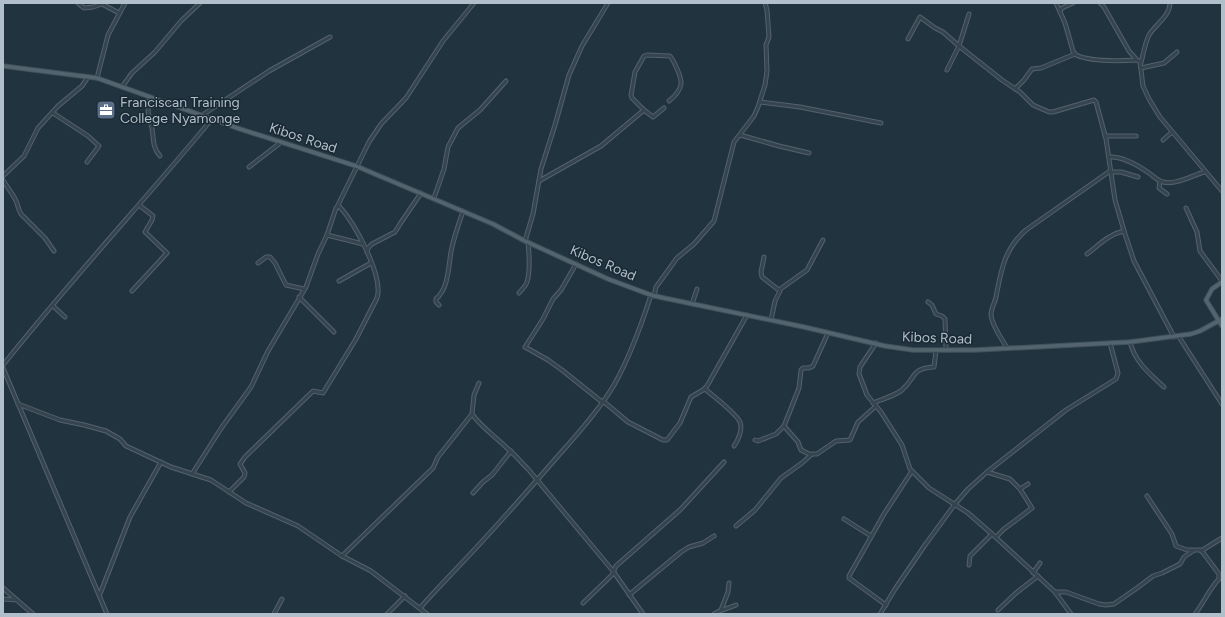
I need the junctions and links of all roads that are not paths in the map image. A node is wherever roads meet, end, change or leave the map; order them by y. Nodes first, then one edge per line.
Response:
1 (78, 3) edge
2 (125, 3) edge
3 (200, 3) edge
4 (474, 3) edge
5 (608, 3) edge
6 (765, 3) edge
7 (1056, 3) edge
8 (1073, 3) edge
9 (1100, 3) edge
10 (1170, 3) edge
11 (1060, 11) junction
12 (119, 13) junction
13 (970, 14) dead end
14 (330, 37) dead end
15 (908, 39) dead end
16 (959, 46) junction
17 (1177, 52) dead end
18 (1075, 54) junction
19 (1137, 60) junction
20 (1141, 63) junction
21 (3, 66) edge
22 (1141, 68) junction
23 (947, 70) dead end
24 (88, 77) junction
25 (97, 78) junction
26 (506, 81) dead end
27 (122, 87) junction
28 (1015, 89) junction
29 (150, 97) junction
30 (669, 101) dead end
31 (760, 102) junction
32 (664, 108) dead end
33 (644, 110) junction
34 (53, 113) junction
35 (201, 116) junction
36 (212, 120) junction
37 (881, 123) dead end
38 (1172, 132) junction
39 (740, 135) junction
40 (1105, 136) junction
41 (1136, 136) dead end
42 (1163, 140) dead end
43 (280, 143) junction
44 (809, 153) dead end
45 (160, 156) dead end
46 (1109, 157) junction
47 (88, 162) dead end
48 (356, 166) junction
49 (249, 167) dead end
50 (1110, 171) junction
51 (1205, 172) junction
52 (3, 176) edge
53 (1138, 177) dead end
54 (3, 180) edge
55 (539, 181) junction
56 (1160, 181) junction
57 (1222, 191) edge
58 (421, 193) junction
59 (1167, 194) dead end
60 (434, 198) junction
61 (139, 205) junction
62 (337, 207) junction
63 (1186, 208) dead end
64 (463, 211) junction
65 (1124, 231) junction
66 (327, 235) junction
67 (824, 240) dead end
68 (527, 242) junction
69 (363, 244) junction
70 (54, 251) dead end
71 (367, 252) junction
72 (1087, 254) dead end
73 (764, 257) dead end
74 (258, 263) dead end
75 (371, 263) junction
76 (576, 264) junction
77 (339, 281) dead end
78 (1222, 282) edge
79 (304, 289) junction
80 (697, 290) dead end
81 (779, 290) junction
82 (132, 291) dead end
83 (519, 293) dead end
84 (653, 296) junction
85 (300, 297) junction
86 (928, 302) dead end
87 (692, 304) junction
88 (439, 305) dead end
89 (53, 306) junction
90 (747, 315) junction
91 (65, 317) dead end
92 (771, 320) junction
93 (1220, 321) edge
94 (1222, 326) edge
95 (334, 332) dead end
96 (828, 333) junction
97 (1174, 337) junction
98 (1179, 337) junction
99 (1130, 342) junction
100 (876, 343) junction
101 (1110, 343) junction
102 (1007, 348) junction
103 (946, 350) junction
104 (936, 351) junction
105 (3, 367) edge
106 (479, 384) dead end
107 (1164, 386) dead end
108 (705, 389) junction
109 (602, 402) junction
110 (873, 403) junction
111 (18, 404) junction
112 (1222, 404) edge
113 (876, 406) junction
114 (472, 414) junction
115 (784, 426) junction
116 (755, 440) dead end
117 (734, 446) dead end
118 (510, 451) junction
119 (811, 455) junction
120 (161, 462) junction
121 (724, 462) dead end
122 (912, 471) junction
123 (987, 472) junction
124 (192, 474) junction
125 (537, 481) junction
126 (1028, 484) dead end
127 (1020, 489) junction
128 (229, 492) junction
129 (473, 493) dead end
130 (1147, 496) dead end
131 (955, 504) junction
132 (844, 519) dead end
133 (736, 526) dead end
134 (992, 534) junction
135 (714, 536) dead end
136 (871, 536) junction
137 (996, 537) junction
138 (1222, 538) edge
139 (1194, 550) junction
140 (1201, 551) junction
141 (342, 556) junction
142 (1040, 563) dead end
143 (969, 565) dead end
144 (613, 571) junction
145 (1033, 572) junction
146 (1038, 576) junction
147 (729, 583) dead end
148 (3, 588) edge
149 (1055, 592) junction
150 (629, 595) junction
151 (100, 596) junction
152 (405, 596) junction
153 (3, 599) edge
154 (282, 599) dead end
155 (17, 600) junction
156 (583, 603) dead end
157 (736, 605) dead end
158 (886, 605) junction
159 (420, 608) junction
160 (721, 610) junction
161 (998, 610) dead end
162 (641, 613) edge
163 (33, 614) edge
164 (107, 614) edge
165 (274, 614) edge
166 (387, 614) edge
167 (427, 614) edge
168 (714, 614) edge
169 (880, 614) edge
170 (1071, 614) edge
171 (1195, 614) edge

1 - 12 street
2 - 12 street
3 - 27 street
4 - 48 street
5 - 55 street
6 - 31 street
7 - 11 street
8 - 11 street
9 - 19 street
10 - 20 street
11 - 18 street
12 - 25 street
13 - 16 street
14 - 35 street
15 - 16 street
16 - 23 street
16 - 28 street
17 - 22 street
18 - 19 street
18 - 28 street
19 - 20 street
20 - 22 street
21 - 24 main road, Kibos Road
22 - 38 street
24 - 25 main road, Kibos Road
24 - 34 street
25 - 27 main road, Kibos Road
26 - 60 street
27 - 29 main road, Kibos Road
28 - 40 street
29 - 35 main road, Kibos Road
29 - 45 street
30 - 33 street
31 - 37 street
31 - 39 street
32 - 33 street
33 - 55 street
34 - 47 street
34 - 52 street
35 - 36 main road, Kibos Road
36 - 43 main road, Kibos Road
36 - 61 street
38 - 42 street
38 - 51 street
39 - 44 street
39 - 84 street
40 - 41 street
40 - 46 street
43 - 48 main road, Kibos Road
43 - 49 street
46 - 50 street
46 - 56 street
48 - 58 main road, Kibos Road
48 - 62 street
50 - 53 street
50 - 65 street
50 - 102 street
51 - 56 street
51 - 57 street
54 - 70 street
55 - 68 street
56 - 59 street
58 - 60 main road, Kibos Road
58 - 71 street
60 - 64 main road, Kibos Road
61 - 82 street
61 - 89 street
62 - 66 street
62 - 69 street
63 - 78 street
64 - 68 main road, Kibos Road
64 - 88 street
65 - 72 street
65 - 97 street
66 - 69 street
66 - 79 street
67 - 81 street
68 - 76 main road, Kibos Road
68 - 83 street
69 - 71 street
71 - 75 street
73 - 81 street
74 - 79 street
75 - 77 street
75 - 128 street
76 - 84 main road, Kibos Road
76 - 109 street
78 - 93 main road
79 - 85 street
80 - 87 street
81 - 92 street
84 - 87 main road, Kibos Road
84 - 109 street
85 - 95 street
85 - 124 street
86 - 103 street
87 - 90 main road, Kibos Road
89 - 91 street
89 - 105 street
90 - 92 main road, Kibos Road
90 - 108 street
92 - 96 main road, Kibos Road
93 - 94 main road
93 - 98 main road, Kibos Road
96 - 100 main road, Kibos Road
96 - 115 street
97 - 98 main road, Kibos Road
97 - 99 main road, Kibos Road
98 - 112 street
99 - 101 main road, Kibos Road
99 - 107 street
100 - 104 main road, Kibos Road
100 - 110 street
101 - 102 main road, Kibos Road
101 - 123 street
102 - 103 main road, Kibos Road
103 - 104 main road, Kibos Road
104 - 110 street
105 - 111 street
106 - 114 street
108 - 109 street
108 - 117 street
109 - 125 street
110 - 113 street
111 - 120 street
111 - 151 street
113 - 119 street
113 - 122 street
114 - 118 street
114 - 141 street
115 - 116 street
115 - 119 street
118 - 125 street
118 - 129 street
119 - 133 street
120 - 124 street
120 - 151 street
121 - 144 street
122 - 131 street
122 - 136 street
123 - 127 street
123 - 131 street
124 - 128 street
125 - 144 street
125 - 159 street
126 - 127 street
127 - 137 street
128 - 141 street
130 - 139 street
131 - 134 street
131 - 158 street
132 - 136 street
134 - 137 street
134 - 143 street
135 - 150 street
136 - 158 street
137 - 145 street
138 - 140 street
139 - 140 street
139 - 149 street
140 - 171 street
141 - 152 street
142 - 145 street
144 - 150 street
144 - 156 street
145 - 146 street
146 - 149 street
146 - 161 street
147 - 160 street
148 - 155 street
149 - 170 street
150 - 162 street
151 - 164 street
152 - 159 street
152 - 166 street
153 - 155 street
154 - 165 street
155 - 163 street
157 - 160 street
158 - 169 street
159 - 167 street
160 - 168 street

